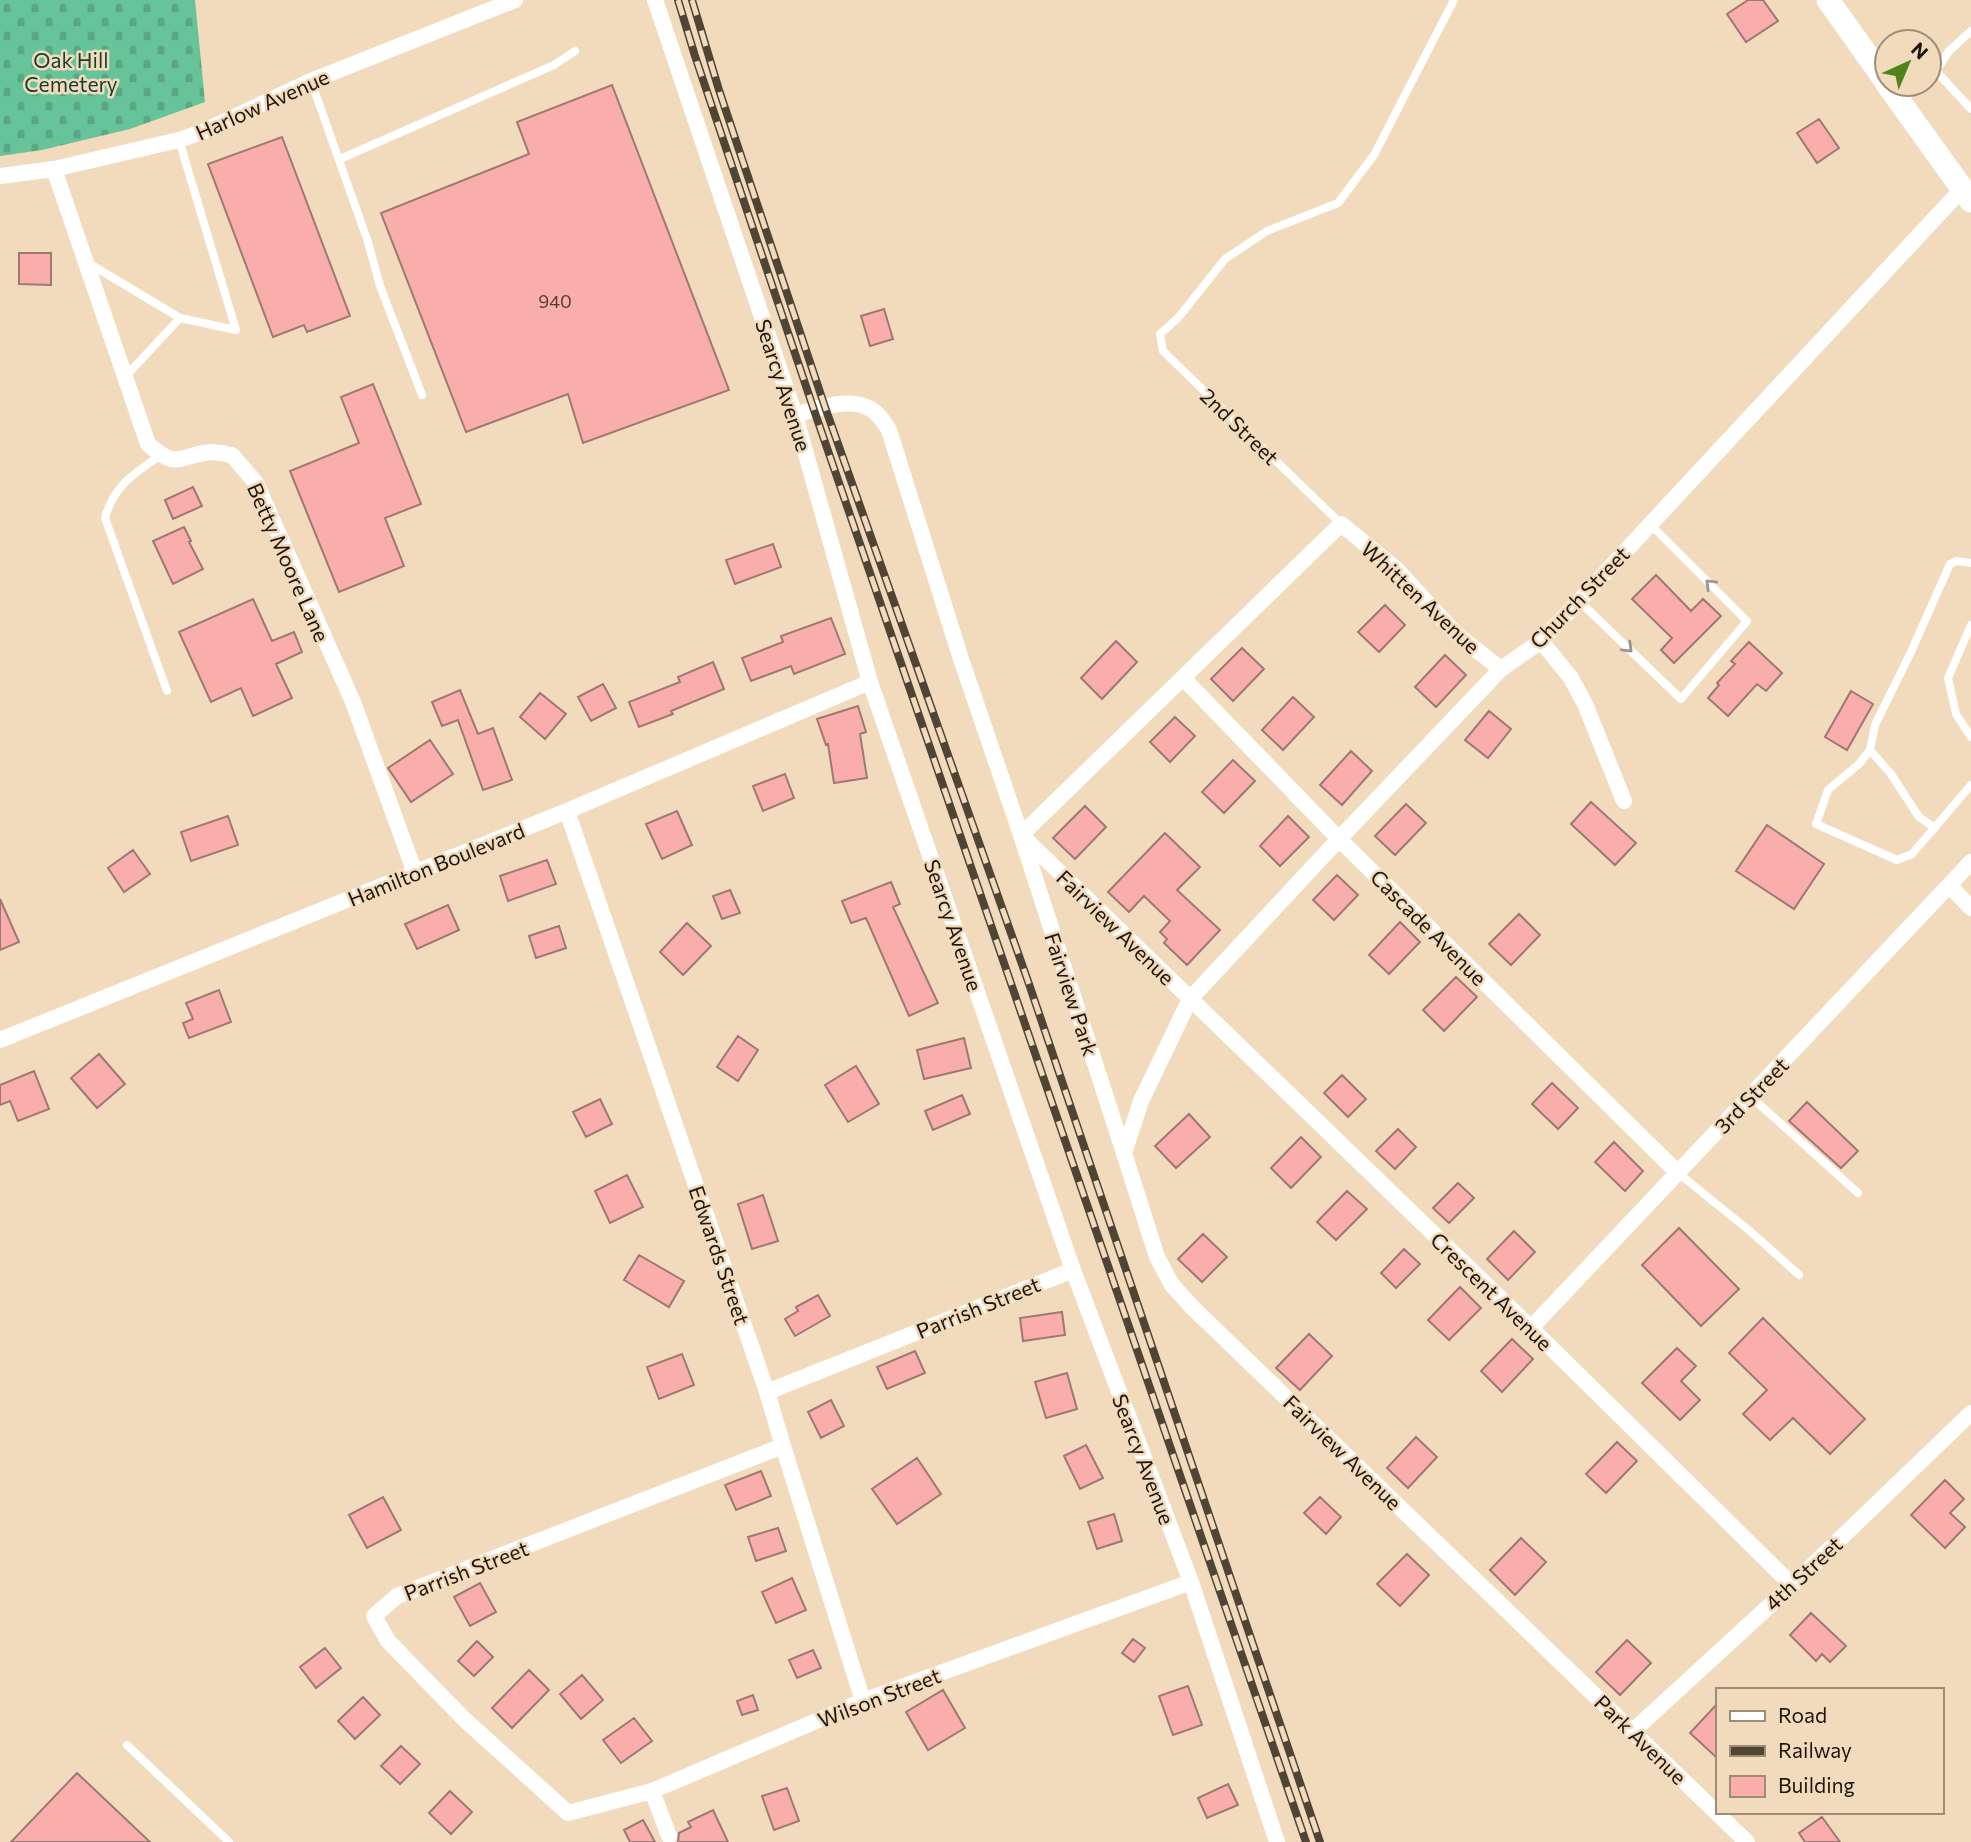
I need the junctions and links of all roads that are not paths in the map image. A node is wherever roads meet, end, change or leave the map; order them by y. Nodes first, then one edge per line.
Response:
1 (515, 0) edge
2 (656, 0) edge
3 (1454, 0) edge
4 (1828, 0) edge
5 (1971, 31) edge
6 (575, 51) dead end
7 (1943, 58) edge
8 (1873, 62) edge
9 (1943, 80) edge
10 (311, 81) junction
11 (1899, 98) edge
12 (1971, 109) edge
13 (179, 140) junction
14 (340, 159) junction
15 (54, 169) junction
16 (0, 176) edge
17 (1968, 190) edge
18 (85, 261) junction
19 (180, 318) junction
20 (125, 377) junction
21 (422, 395) dead end
22 (795, 415) junction
23 (161, 455) junction
24 (1341, 524) junction
25 (1650, 524) junction
26 (1971, 563) edge
27 (1579, 601) junction
28 (1971, 625) edge
29 (1541, 640) junction
30 (1502, 669) junction
31 (1184, 678) junction
32 (870, 682) junction
33 (167, 691) dead end
34 (1971, 737) edge
35 (1870, 750) junction
36 (1971, 785) edge
37 (1624, 801) dead end
38 (567, 811) junction
39 (1934, 828) junction
40 (1021, 835) junction
41 (1339, 839) junction
42 (1971, 862) edge
43 (415, 873) junction
44 (1950, 886) junction
45 (1971, 908) edge
46 (1190, 999) junction
47 (0, 1040) edge
48 (1750, 1096) junction
49 (1124, 1153) junction
50 (1677, 1172) junction
51 (1858, 1193) dead end
52 (1073, 1270) junction
53 (1799, 1275) dead end
54 (1531, 1328) junction
55 (767, 1392) junction
56 (1971, 1413) edge
57 (783, 1446) junction
58 (1191, 1582) junction
59 (1791, 1585) junction
60 (1535, 1636) joint
61 (863, 1702) junction
62 (1633, 1731) junction
63 (127, 1745) dead end
64 (652, 1791) junction
65 (1716, 1812) edge
66 (568, 1813) joint
67 (1718, 1814) edge
68 (669, 1836) dead end
69 (229, 1842) edge
70 (1277, 1842) edge
71 (1747, 1842) edge

1 - 10 street, Harlow Avenue
2 - 22 street, Searcy Avenue
3 - 24 lane, 2nd Street
4 - 8 street
5 - 7 lane
6 - 14 lane
9 - 12 lane
10 - 13 street, Harlow Avenue
10 - 14 lane
11 - 17 street
13 - 15 street, Harlow Avenue
13 - 19 lane
14 - 21 lane
15 - 16 street, Harlow Avenue
15 - 18 street
17 - 25 street, Church Street
18 - 19 lane
18 - 20 street
19 - 20 lane
20 - 23 street
22 - 32 street, Searcy Avenue
22 - 40 street, Fairview Avenue
23 - 33 lane
23 - 43 street, Betty Moore Lane
24 - 30 street, Whitten Avenue
24 - 31 street
25 - 27 street, Church Street
27 -> 25 lane
26 - 35 lane
27 - 29 street, Church Street
28 - 34 lane
29 - 30 street, Church Street
29 - 37 street
30 - 41 street, Church Street
31 - 40 street
31 - 41 street, Cascade Avenue
32 - 38 street, Hamilton Boulevard
32 - 52 street, Searcy Avenue
35 - 39 lane
35 - 39 lane
36 - 39 lane
38 - 43 street, Hamilton Boulevard
38 - 55 street, Edwards Street
40 - 46 street, Fairview Avenue
40 - 49 street, Fairview Park
41 - 46 street, Church Street
41 - 50 street, Cascade Avenue
42 - 44 street, 3rd Street
43 - 47 street, Hamilton Boulevard
44 - 45 street
44 - 48 street, 3rd Street
46 - 49 street, Fairview Avenue
46 - 54 street, Crescent Avenue
48 - 50 street, 3rd Street
48 - 51 lane
49 - 60 street, Fairview Avenue
50 - 53 lane
50 - 54 street, 3rd Street
52 - 55 street, Parrish Street
52 - 58 street, Searcy Avenue
54 - 59 street, Crescent Avenue
55 - 57 street, Edwards Street
56 - 59 street, 4th Street
57 - 61 street, Edwards Street
57 - 66 street, Parrish Street
58 - 61 street, Wilson Street
58 - 70 street, Searcy Avenue
59 - 62 street, 4th Street
60 - 62 street, Park Avenue
61 - 64 street, Wilson Street
62 - 65 street, Park Avenue
63 - 69 lane
64 - 66 street, Wilson Street
64 - 68 street
67 - 71 street, Park Avenue

